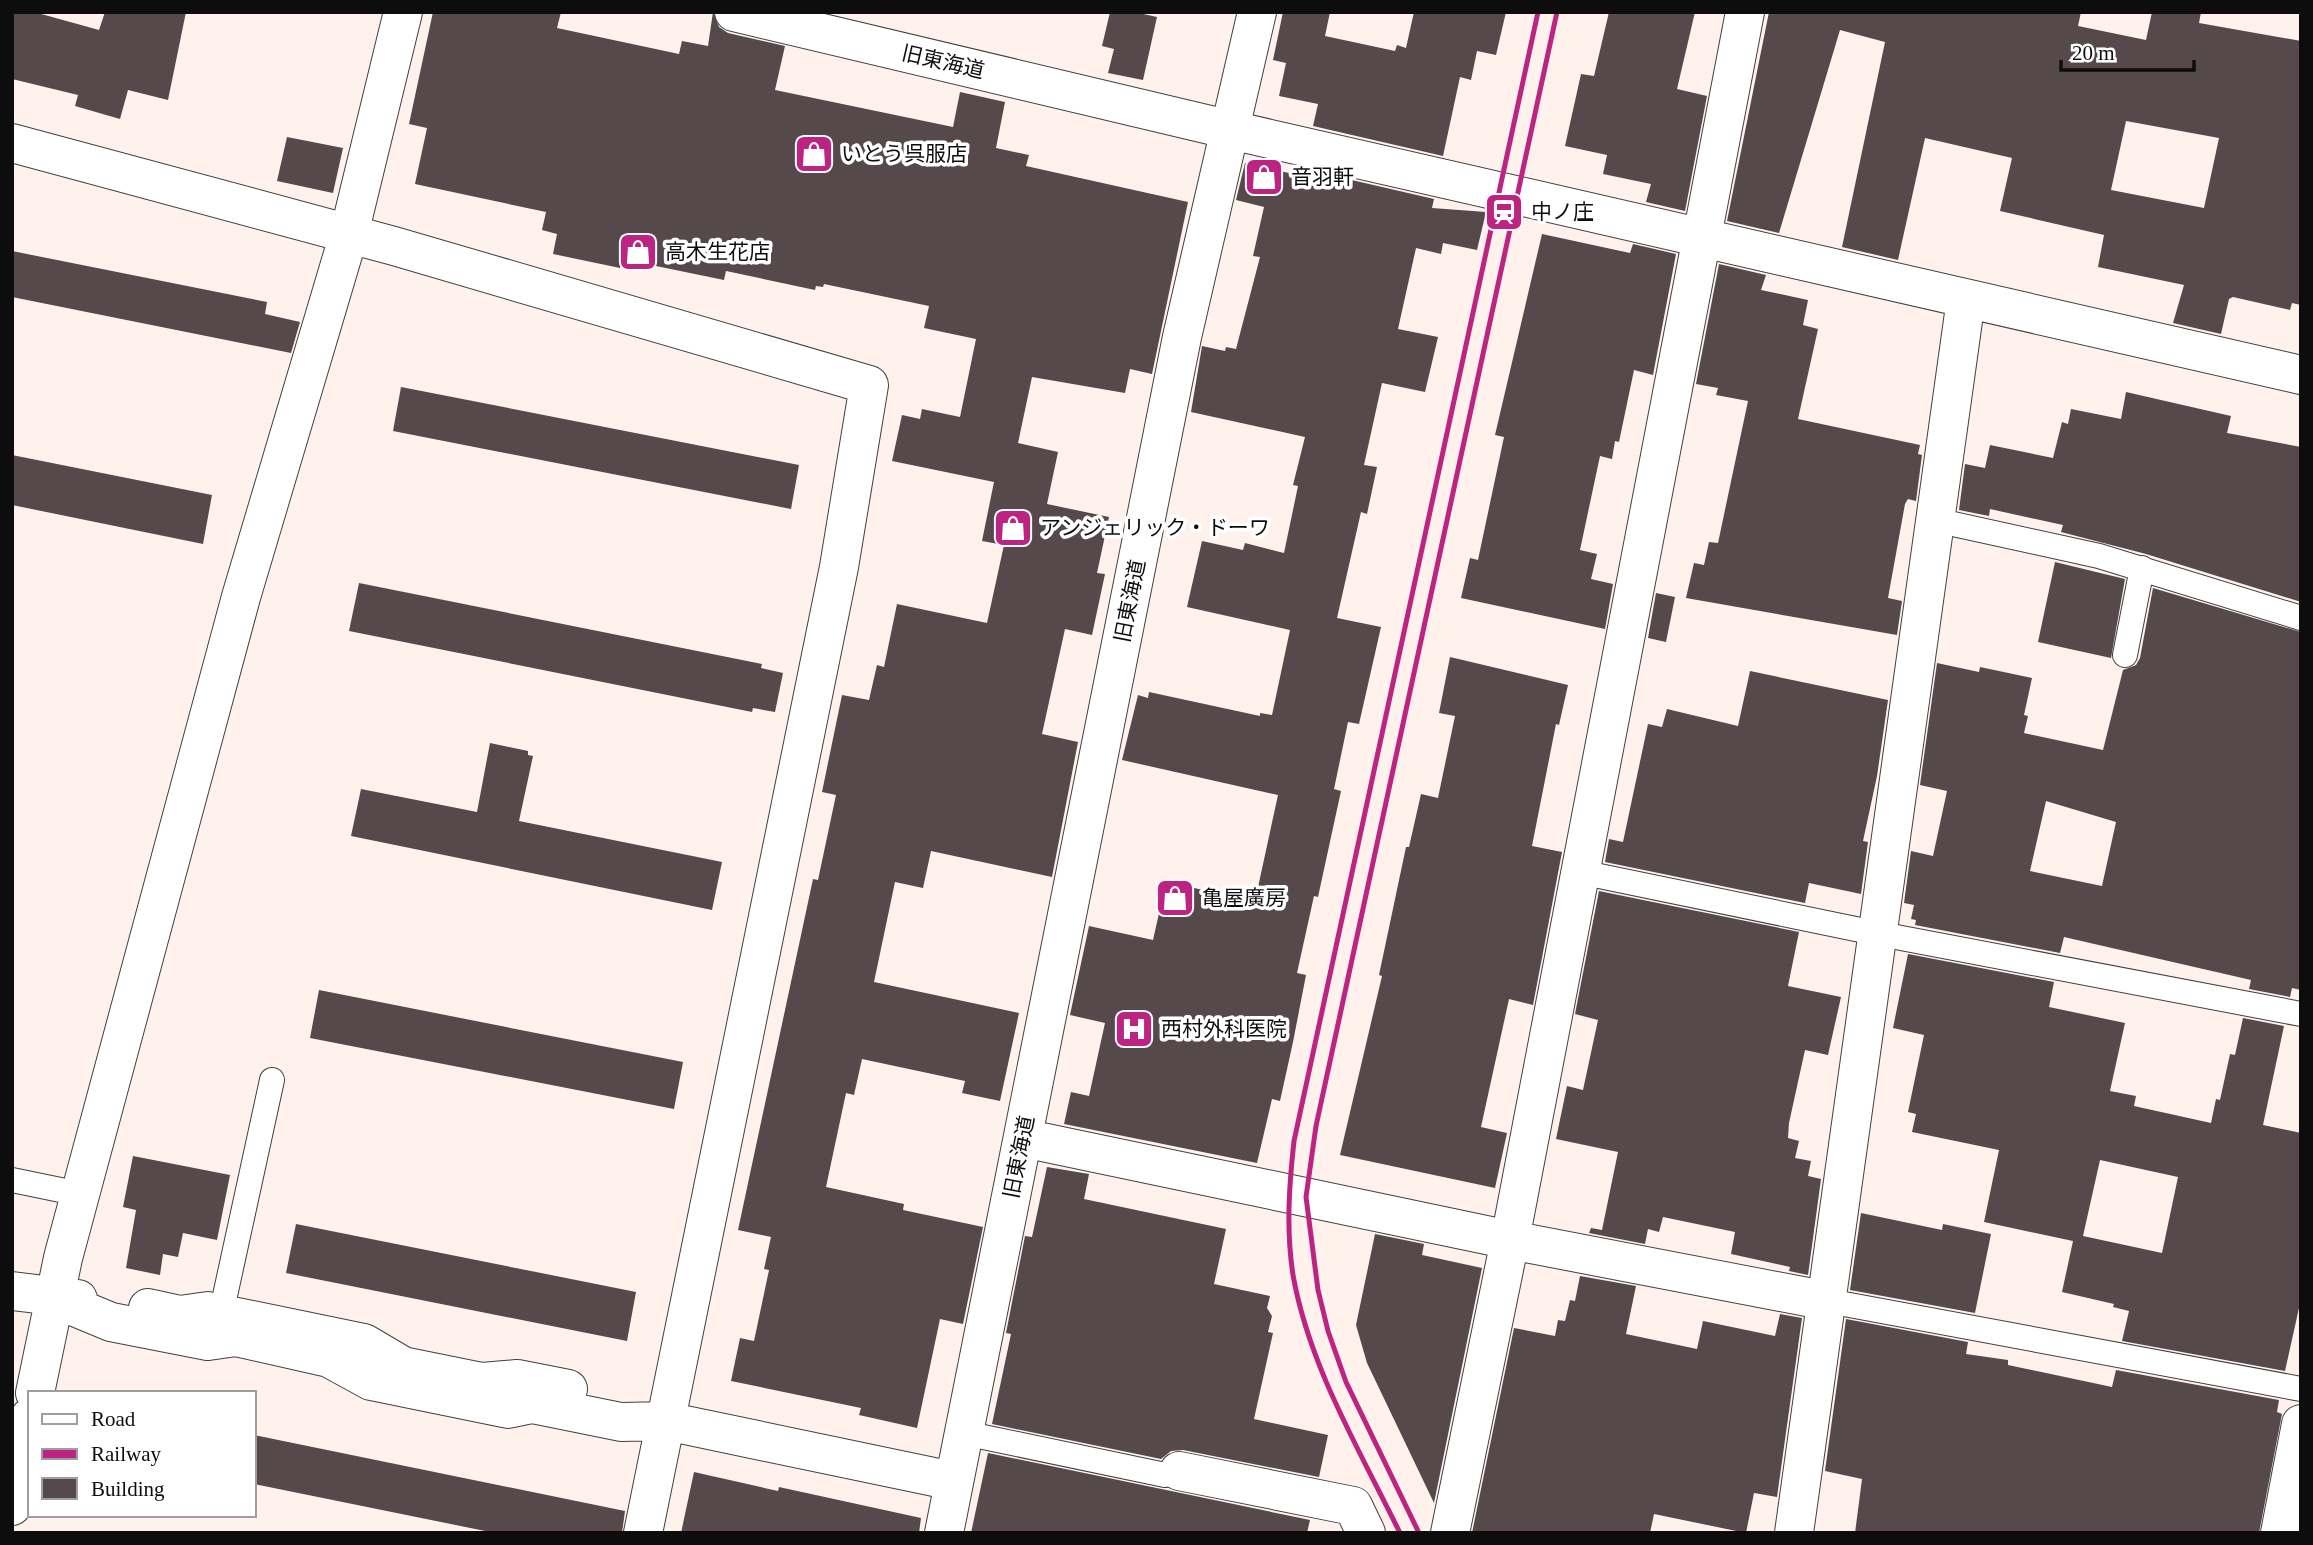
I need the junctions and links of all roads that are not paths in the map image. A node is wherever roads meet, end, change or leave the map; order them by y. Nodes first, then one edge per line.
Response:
1 (403, 12) edge
2 (734, 12) edge
3 (1257, 12) edge
4 (1745, 12) edge
5 (808, 21) edge
6 (1231, 130) junction
7 (12, 144) edge
8 (349, 234) junction
9 (1704, 239) junction
10 (1966, 299) junction
11 (2301, 375) edge
12 (1935, 520) junction
13 (2142, 568) junction
14 (2301, 618) edge
15 (2125, 655) dead end
16 (1580, 872) junction
17 (1875, 933) junction
18 (2301, 1014) edge
19 (272, 1080) dead end
20 (1023, 1138) junction
21 (12, 1180) edge
22 (80, 1194) junction
23 (1510, 1240) junction
24 (12, 1291) edge
25 (54, 1298) junction
26 (1828, 1301) junction
27 (222, 1314) junction
28 (2301, 1389) edge
29 (35, 1391) edge
30 (666, 1422) junction
31 (2301, 1424) edge
32 (28, 1427) edge
33 (964, 1433) junction
34 (1179, 1471) joint
35 (953, 1481) junction
36 (12, 1506) edge
37 (643, 1533) edge
38 (944, 1533) edge
39 (1366, 1533) edge
40 (1450, 1533) edge
41 (1794, 1533) edge
42 (2280, 1533) edge

1 - 8 street
2 - 5 street, 旧東海道
3 - 6 street
4 - 9 street
5 - 6 street, 旧東海道
6 - 9 street
6 - 20 street, 旧東海道
7 - 8 street
8 - 22 street
8 - 30 street
9 - 10 street
9 - 16 street
10 - 11 street
10 - 12 street
12 - 13 lane
12 - 17 street
13 - 14 lane
13 - 15 lane
16 - 17 lane
16 - 23 street
17 - 18 lane
17 - 26 street
19 - 27 lane
20 - 23 street
20 - 33 street, 旧東海道
21 - 22 lane
22 - 25 street
23 - 26 street
23 - 40 street
24 - 25 street
25 - 27 street
25 - 29 street
25 - 30 street
26 - 28 lane
26 - 41 street
27 - 30 street
30 - 35 street
30 - 37 street
31 - 42 street
32 - 36 street
33 - 34 lane
33 - 35 street, 旧東海道
34 - 39 street
35 - 38 street, 旧東海道

